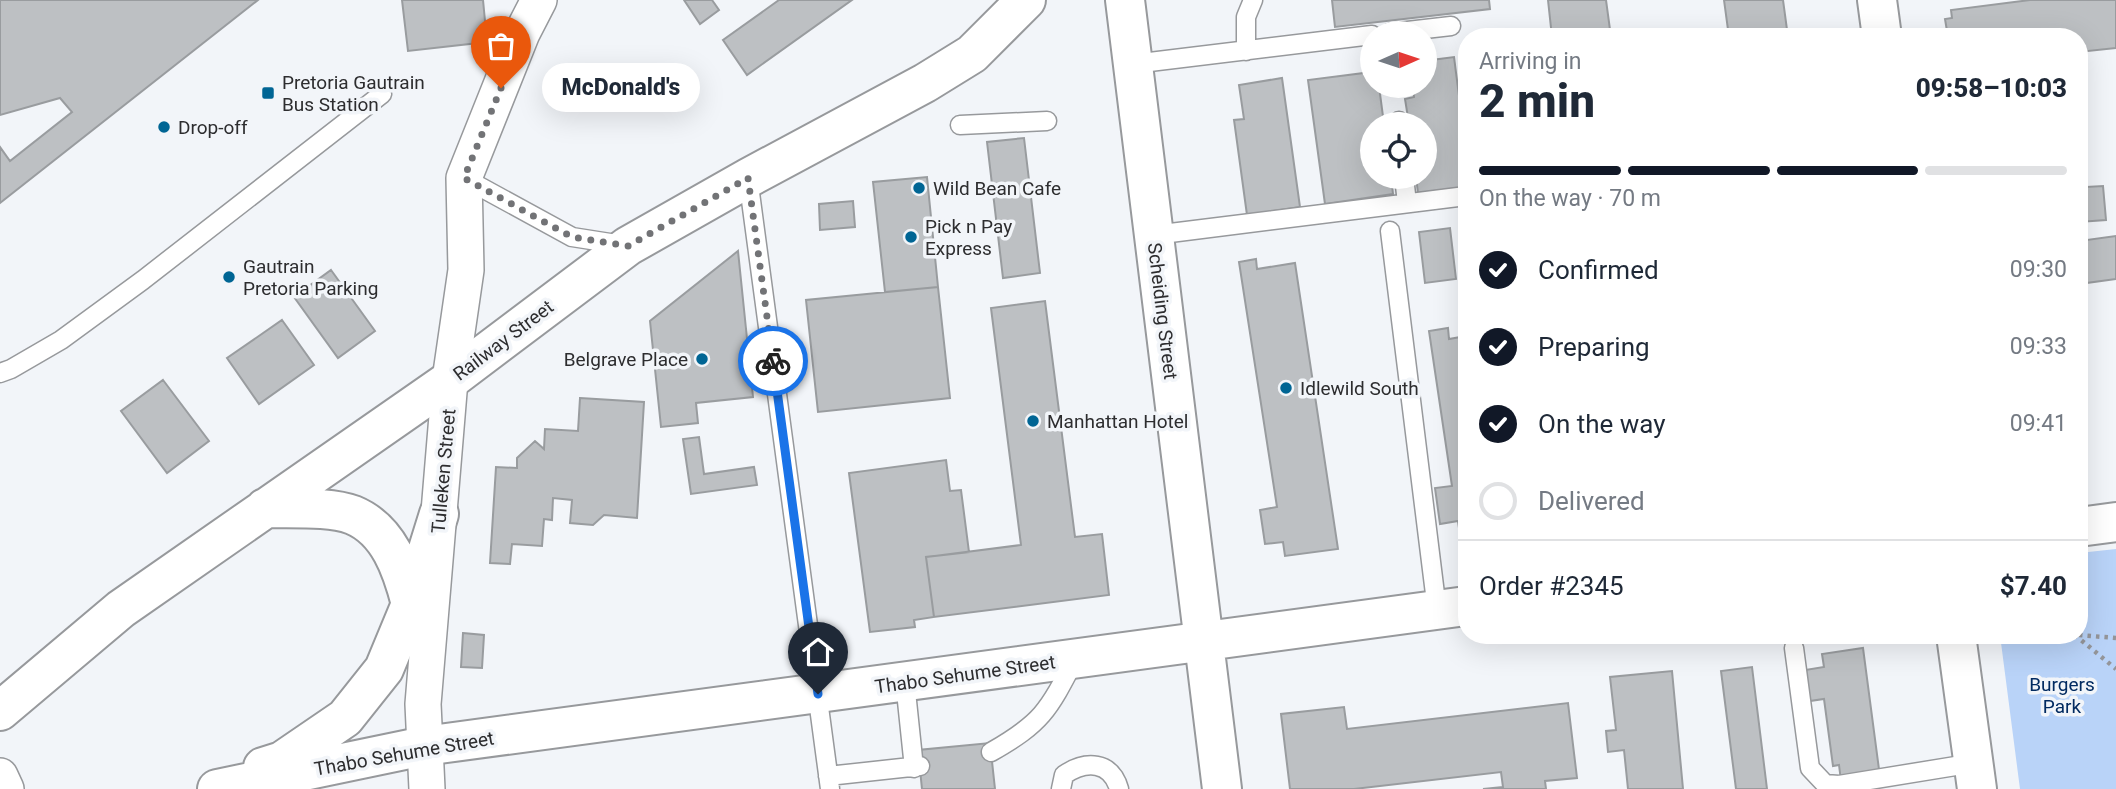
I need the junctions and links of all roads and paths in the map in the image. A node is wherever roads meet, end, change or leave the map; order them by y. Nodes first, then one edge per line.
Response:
1 (539, 0) edge
2 (1026, 0) edge
3 (1125, 0) edge
4 (1253, 0) edge
5 (1877, 0) edge
6 (1451, 26) dead end
7 (1437, 28) edge
8 (1881, 28) edge
9 (1360, 37) edge
10 (1246, 51) junction
11 (1133, 64) junction
12 (382, 94) dead end
13 (1047, 121) dead end
14 (960, 125) dead end
15 (464, 178) junction
16 (748, 178) junction
17 (1405, 189) edge
18 (1458, 197) edge
19 (1407, 203) junction
20 (1390, 231) dead end
21 (1154, 235) junction
22 (628, 246) junction
23 (0, 373) edge
24 (450, 380) junction
25 (265, 509) junction
26 (439, 514) junction
27 (2116, 523) edge
28 (2088, 526) edge
29 (411, 604) junction
30 (1452, 608) edge
31 (2088, 636) edge
32 (2116, 638) edge
33 (1205, 641) junction
34 (1957, 644) edge
35 (2087, 644) edge
36 (1794, 648) dead end
37 (1074, 659) junction
38 (2116, 670) edge
39 (905, 682) junction
40 (818, 694) junction
41 (0, 711) edge
42 (424, 746) junction
43 (991, 752) dead end
44 (0, 776) edge
45 (1975, 776) edge
46 (829, 783) edge
47 (1217, 788) edge
48 (6, 789) edge
49 (194, 789) edge
50 (217, 789) edge
51 (427, 789) edge
52 (1061, 789) edge
53 (1119, 789) edge

1 - 15 street, Tulleken Street
2 - 16 main road, Railway Street
3 - 11 main road, Scheiding Street
4 - 10 lane
5 - 8 main road
6 - 7 lane
9 - 10 lane
10 - 11 lane
11 - 21 main road, Scheiding Street
12 - 23 lane
13 - 14 lane
15 - 22 lane
15 - 24 street, Tulleken Street
16 - 22 main road, Railway Street
16 - 40 lane
17 - 19 lane
18 - 19 lane
19 - 21 lane
20 - 30 lane
21 - 33 main road, Scheiding Street
22 - 24 main road, Railway Street
24 - 25 main road, Railway Street
24 - 26 street, Tulleken Street
25 - 29 main road
25 - 41 main road, Railway Street
26 - 29 main road
26 - 42 street, Tulleken Street
27 - 28 main road
29 - 49 main road
30 - 33 main road, Thabo Sehume Street
31 - 32 path
33 - 37 main road, Thabo Sehume Street
33 - 47 main road, Scheiding Street
34 - 45 main road
35 - 38 path
36 - 45 lane
37 - 39 main road, Thabo Sehume Street
37 - 43 lane
39 - 40 main road, Thabo Sehume Street
39 - 46 lane
40 - 42 main road, Thabo Sehume Street
40 - 46 lane
42 - 50 main road, Thabo Sehume Street
42 - 51 street, Tulleken Street
44 - 48 street
52 - 53 lane

